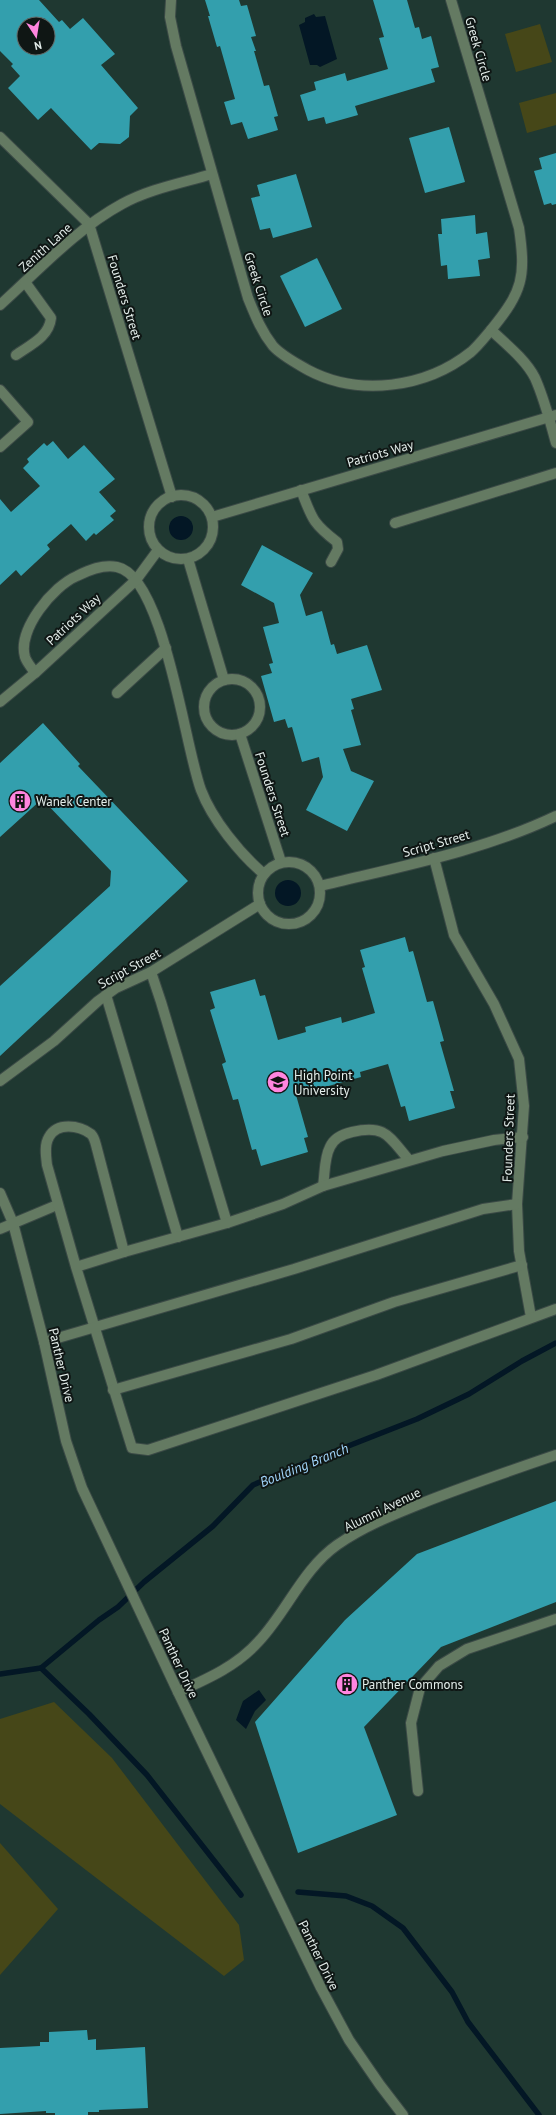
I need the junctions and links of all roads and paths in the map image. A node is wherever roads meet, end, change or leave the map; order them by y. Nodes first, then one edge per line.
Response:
1 (171, 0) edge
2 (451, 0) edge
3 (0, 137) edge
4 (212, 174) junction
5 (89, 224) junction
6 (25, 282) junction
7 (0, 305) edge
8 (491, 330) junction
9 (16, 355) dead end
10 (0, 390) edge
11 (553, 416) edge
12 (556, 443) edge
13 (0, 448) edge
14 (556, 473) edge
15 (301, 490) junction
16 (172, 497) junction
17 (212, 517) junction
18 (395, 523) dead end
19 (158, 550) junction
20 (188, 559) junction
21 (331, 562) dead end
22 (136, 580) junction
23 (166, 648) junction
24 (35, 673) junction
25 (224, 680) junction
26 (116, 693) dead end
27 (0, 702) edge
28 (240, 734) junction
29 (556, 816) edge
30 (434, 858) junction
31 (281, 862) junction
32 (264, 874) junction
33 (320, 886) junction
34 (260, 904) junction
35 (150, 972) junction
36 (106, 995) junction
37 (0, 1081) edge
38 (523, 1137) junction
39 (409, 1160) junction
40 (323, 1186) junction
41 (0, 1193) edge
42 (517, 1204) junction
43 (57, 1205) junction
44 (13, 1223) junction
45 (227, 1223) junction
46 (0, 1229) edge
47 (178, 1237) junction
48 (124, 1252) junction
49 (522, 1265) junction
50 (76, 1267) junction
51 (556, 1309) edge
52 (531, 1317) junction
53 (94, 1328) junction
54 (44, 1342) junction
55 (113, 1390) junction
56 (556, 1455) edge
57 (556, 1618) edge
58 (178, 1692) junction
59 (418, 1791) dead end
60 (404, 2115) edge

1 - 4 street, Greek Circle
2 - 8 street, Greek Circle
3 - 5 street, Founders Street
4 - 5 street
4 - 8 street, Greek Circle
5 - 6 street, Zenith Lane
5 - 16 street, Founders Street
6 - 7 street, Zenith Lane
6 - 9 street
8 - 11 street
10 - 13 street
11 - 12 street
11 - 15 street, Patriots Way
14 - 18 street
15 - 17 street, Patriots Way
15 - 21 street
16 - 17 street
16 - 19 street
17 - 20 street
19 - 20 street
19 - 22 street, Patriots Way
20 - 25 street
22 - 23 street
22 - 24 street, Patriots Way
22 - 24 street
23 - 26 street
23 - 32 street
24 - 27 street, Patriots Way
25 - 28 street
25 - 28 street
28 - 31 street, Founders Street
29 - 30 street, Script Street
30 - 33 street, Script Street
30 - 38 street, Founders Street
31 - 32 street
31 - 33 street
32 - 34 street
33 - 34 street
34 - 35 street, Script Street
35 - 36 street, Script Street
35 - 45 street
36 - 37 street, Script Street
36 - 47 street
38 - 39 street
38 - 42 street, Founders Street
39 - 40 street
39 - 40 street
40 - 45 street
41 - 44 street, Panther Drive
42 - 49 street, Founders Street
42 - 53 street
43 - 44 street
43 - 48 street
43 - 50 street
44 - 46 street
44 - 54 street, Panther Drive
45 - 47 street
47 - 48 street
48 - 50 street
49 - 52 street, Founders Street
49 - 55 street
50 - 53 street
51 - 52 street
52 - 55 street
53 - 54 street
53 - 55 street
54 - 58 street, Panther Drive
56 - 58 street, Alumni Avenue
57 - 59 street
58 - 60 street, Panther Drive

